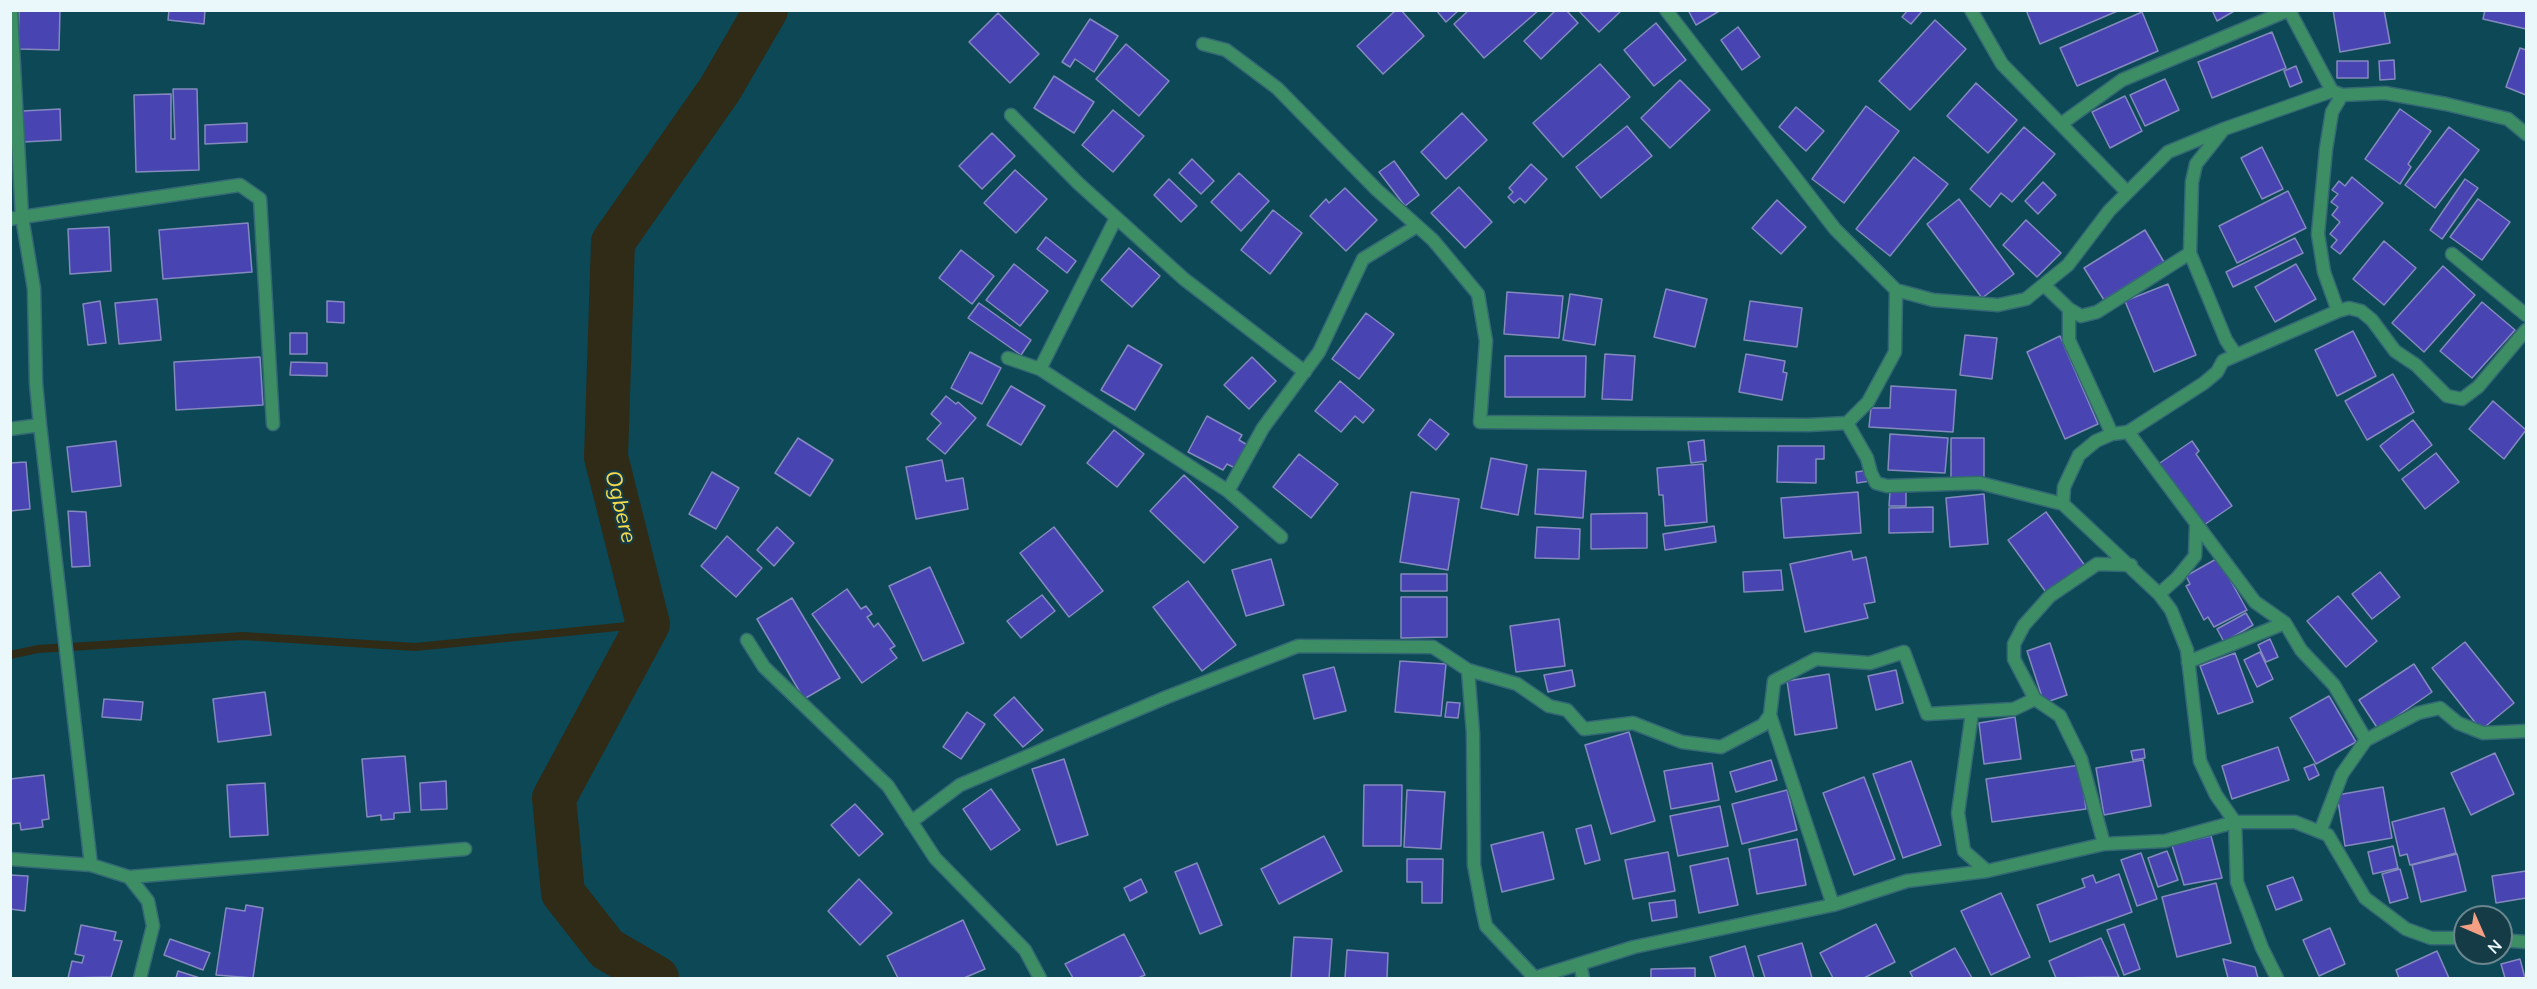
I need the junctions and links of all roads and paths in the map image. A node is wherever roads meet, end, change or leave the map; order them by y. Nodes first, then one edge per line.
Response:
1 (11, 10) edge
2 (1666, 10) edge
3 (1971, 10) edge
4 (1203, 44) dead end
5 (2337, 93) junction
6 (1011, 115) dead end
7 (2061, 124) junction
8 (2224, 129) junction
9 (2526, 135) edge
10 (2127, 192) junction
11 (16, 218) edge
12 (1116, 218) junction
13 (1417, 226) junction
14 (2190, 253) junction
15 (2452, 254) dead end
16 (2044, 285) junction
17 (1896, 290) junction
18 (2069, 309) junction
19 (2338, 311) junction
20 (2526, 315) edge
21 (2526, 330) edge
22 (2236, 355) junction
23 (1008, 358) dead end
24 (1040, 369) junction
25 (1305, 372) junction
26 (1847, 423) junction
27 (273, 424) dead end
28 (40, 425) junction
29 (10, 429) edge
30 (2128, 432) junction
31 (2112, 434) junction
32 (1228, 491) junction
33 (2063, 504) junction
34 (2196, 526) junction
35 (1281, 537) dead end
36 (2131, 565) junction
37 (2159, 594) junction
38 (2285, 623) junction
39 (747, 640) dead end
40 (2188, 662) junction
41 (1468, 670) junction
42 (2036, 699) junction
43 (1972, 713) junction
44 (1770, 715) junction
45 (2526, 731) edge
46 (2366, 740) junction
47 (911, 822) junction
48 (2235, 822) junction
49 (2320, 832) junction
50 (2104, 844) junction
51 (465, 849) dead end
52 (10, 859) edge
53 (91, 865) junction
54 (1987, 870) junction
55 (129, 877) junction
56 (1833, 905) junction
57 (2453, 939) edge
58 (1580, 964) junction
59 (140, 978) edge
60 (1040, 978) edge
61 (1534, 978) edge
62 (1583, 978) edge
63 (2277, 978) edge

1 - 11 street
2 - 17 street
3 - 7 street
4 - 13 street
5 - 7 street
5 - 8 street
5 - 9 street
5 - 19 street
6 - 12 street
7 - 10 street
8 - 10 street
8 - 14 street
10 - 16 street
11 - 27 street
11 - 28 street
12 - 24 street
12 - 25 street
13 - 25 street
13 - 26 street
14 - 18 street
14 - 22 street
15 - 20 street
16 - 17 street
16 - 18 street
17 - 26 street
18 - 31 street
19 - 21 street
19 - 22 street
22 - 30 street
23 - 24 street
24 - 32 street
25 - 32 street
26 - 33 street
28 - 29 street
28 - 53 street
30 - 31 street
30 - 34 street
31 - 33 street
32 - 35 street
33 - 36 street
34 - 37 street
34 - 38 street
36 - 37 street
36 - 42 street
37 - 40 street
38 - 40 street
38 - 46 street
39 - 47 street
40 - 48 street
41 - 44 street
41 - 47 street
41 - 61 street
42 - 43 street
42 - 50 street
43 - 44 street
43 - 54 street
44 - 56 street
45 - 46 street
46 - 49 street
47 - 60 street
48 - 49 street
48 - 50 street
48 - 63 street
49 - 57 street
50 - 54 street
51 - 55 street
52 - 53 street
53 - 55 street
54 - 56 street
55 - 59 street
56 - 58 street
58 - 61 street
58 - 62 street

